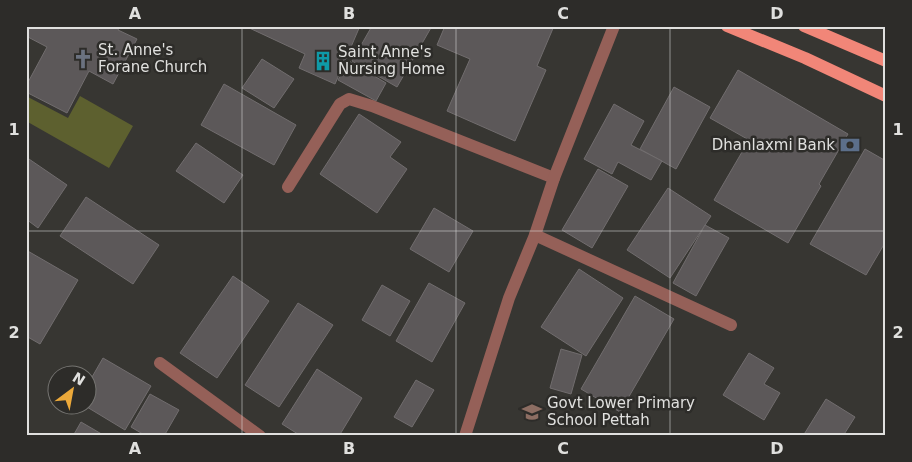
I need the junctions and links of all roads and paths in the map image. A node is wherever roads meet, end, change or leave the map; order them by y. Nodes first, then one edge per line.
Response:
1 (614, 26) edge
2 (727, 26) edge
3 (804, 26) edge
4 (886, 61) edge
5 (886, 96) edge
6 (554, 178) junction
7 (288, 188) dead end
8 (535, 235) junction
9 (731, 325) dead end
10 (160, 363) dead end
11 (260, 436) edge
12 (465, 436) edge

1 - 6 street
2 - 5 main road
3 - 4 main road
6 - 7 street
6 - 8 street
8 - 9 street
8 - 12 street
10 - 11 street

